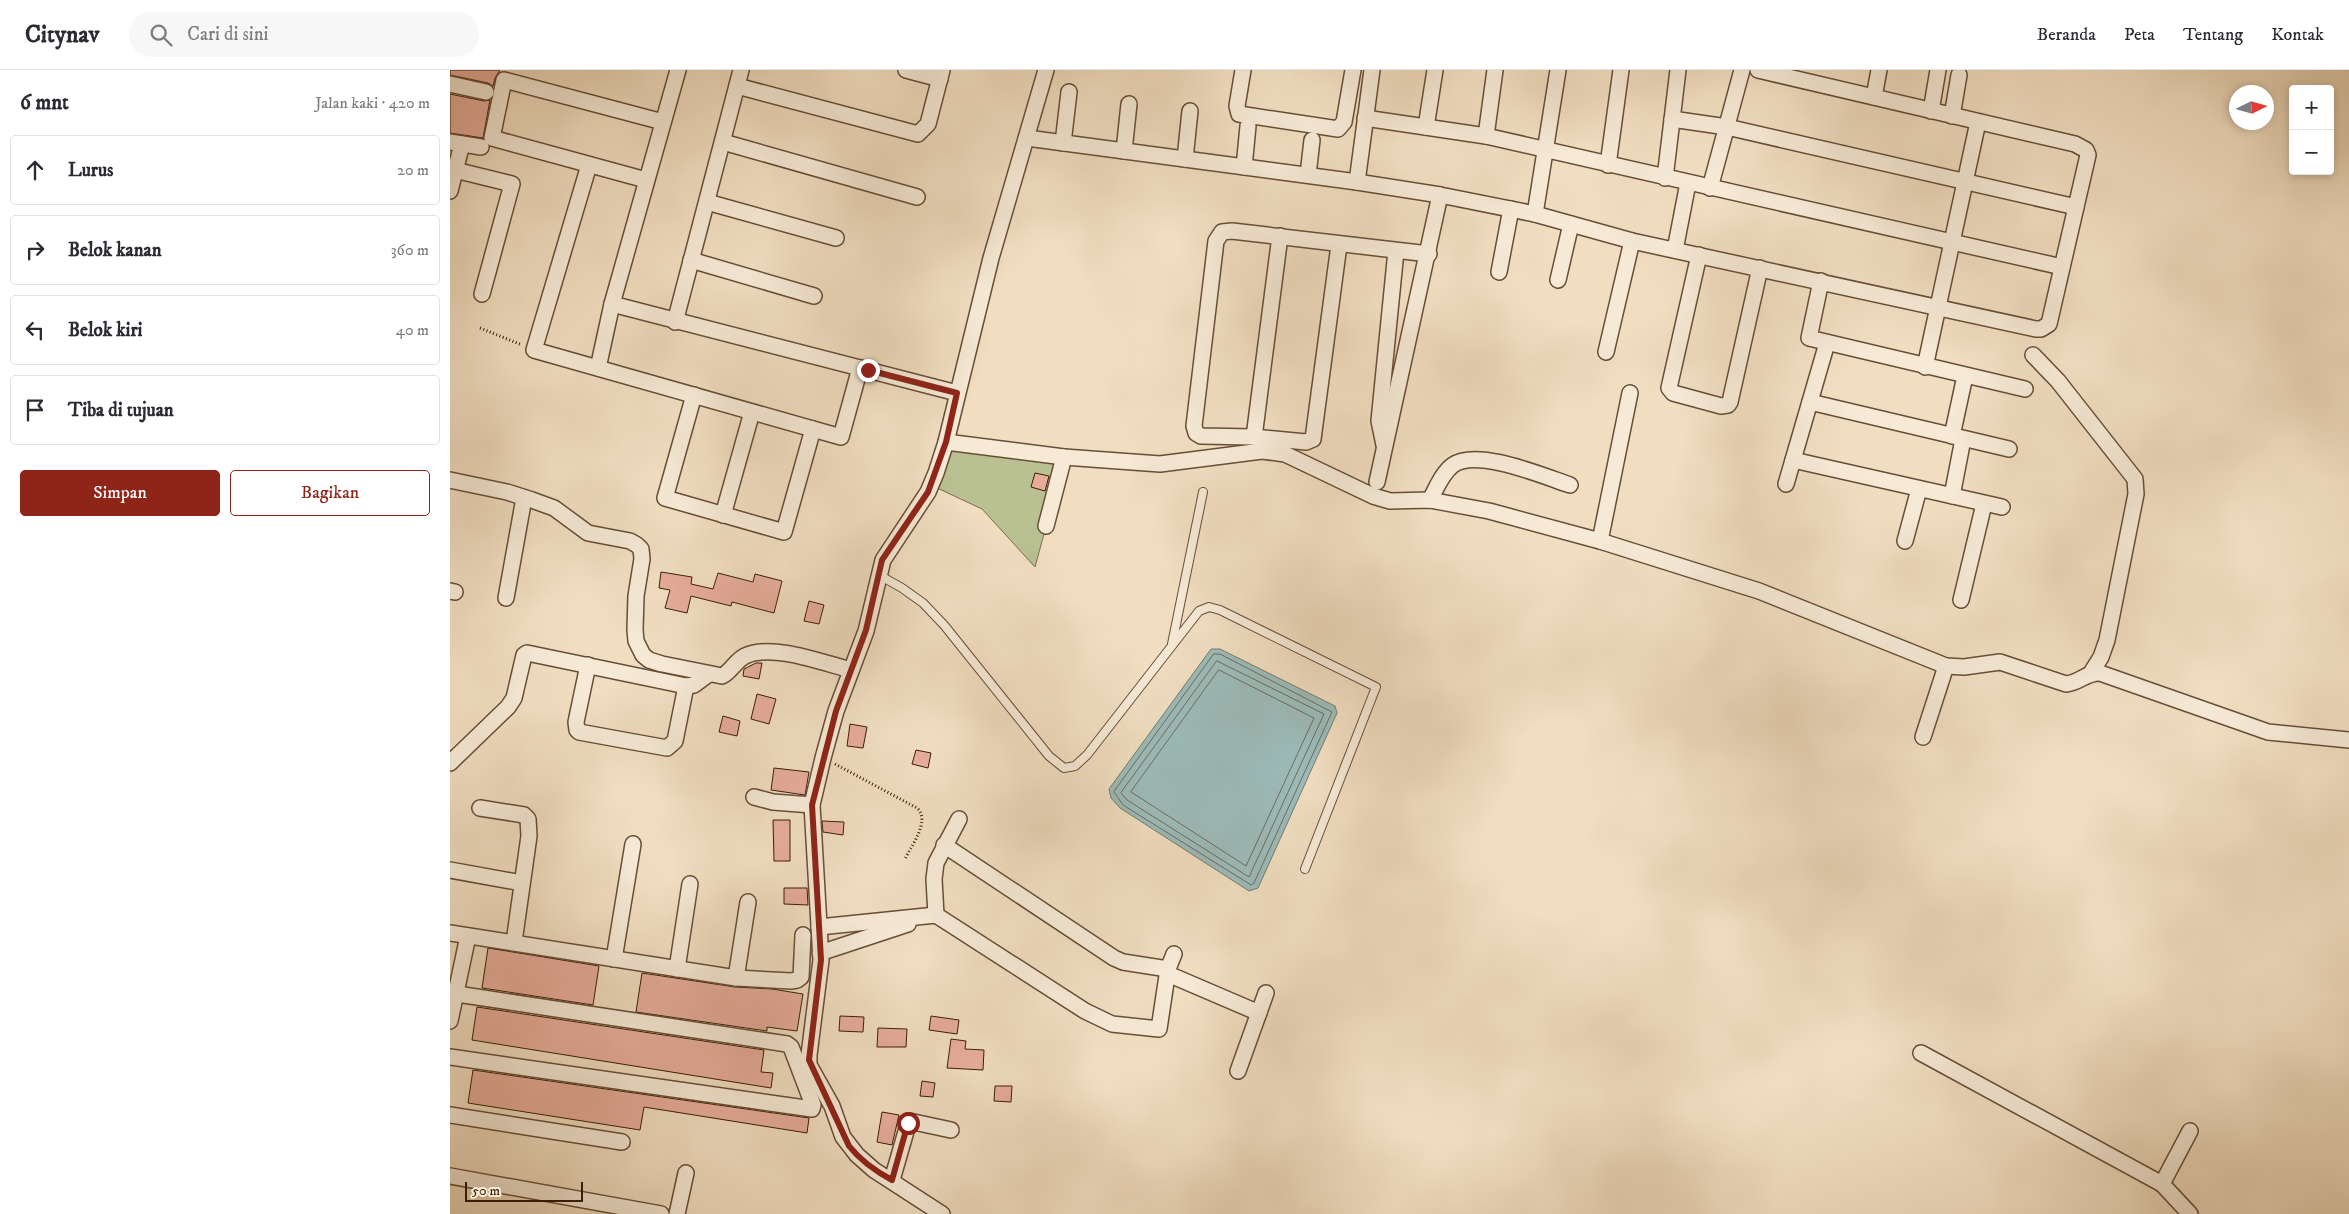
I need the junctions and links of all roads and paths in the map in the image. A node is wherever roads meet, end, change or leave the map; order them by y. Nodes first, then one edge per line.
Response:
1 (678, 70) edge
2 (741, 70) edge
3 (906, 70) edge
4 (1046, 70) edge
5 (1243, 70) edge
6 (1353, 70) edge
7 (1372, 70) edge
8 (1435, 70) edge
9 (1495, 70) edge
10 (1558, 70) edge
11 (1621, 70) edge
12 (1678, 70) edge
13 (1742, 70) edge
14 (1758, 70) edge
15 (1879, 70) edge
16 (1938, 70) edge
17 (941, 74) edge
18 (1959, 75) dead end
19 (1815, 77) edge
20 (450, 84) edge
21 (737, 86) junction
22 (486, 92) dead end
23 (1069, 92) dead end
24 (1874, 97) junction
25 (1129, 104) dead end
26 (1931, 111) junction
27 (1190, 112) dead end
28 (1952, 116) junction
29 (1365, 118) junction
30 (1672, 119) junction
31 (663, 122) junction
32 (1978, 122) junction
33 (1248, 126) dead end
34 (1426, 127) junction
35 (1727, 127) junction
36 (1486, 136) junction
37 (1028, 138) junction
38 (1312, 140) dead end
39 (723, 142) junction
40 (456, 143) edge
41 (1063, 143) junction
42 (481, 147) dead end
43 (1546, 148) junction
44 (1124, 151) junction
45 (1185, 159) junction
46 (589, 165) junction
47 (1608, 165) junction
48 (1244, 167) junction
49 (455, 170) junction
50 (1308, 176) junction
51 (1665, 178) junction
52 (646, 180) junction
53 (1966, 181) junction
54 (1357, 182) junction
55 (1688, 183) junction
56 (1710, 188) junction
57 (450, 191) edge
58 (1440, 195) junction
59 (917, 197) dead end
60 (707, 202) junction
61 (2076, 207) junction
62 (1511, 209) junction
63 (1535, 214) junction
64 (1571, 224) junction
65 (1280, 236) junction
66 (836, 238) dead end
67 (1632, 241) junction
68 (1952, 243) junction
69 (1340, 244) junction
70 (1675, 250) junction
71 (1396, 251) junction
72 (1429, 254) junction
73 (1699, 255) junction
74 (691, 260) junction
75 (2062, 267) junction
76 (1760, 268) junction
77 (1499, 272) dead end
78 (1558, 280) dead end
79 (1821, 282) junction
80 (482, 294) dead end
81 (814, 296) dead end
82 (612, 304) junction
83 (1938, 306) junction
84 (675, 322) junction
85 (480, 328) dead end
86 (1827, 342) junction
87 (534, 350) junction
88 (1606, 352) dead end
89 (2033, 355) dead end
90 (1925, 367) junction
91 (598, 368) junction
92 (860, 368) junction
93 (1965, 376) junction
94 (2025, 389) dead end
95 (957, 393) junction
96 (1630, 393) dead end
97 (694, 396) junction
98 (1810, 402) junction
99 (752, 412) junction
100 (813, 429) junction
101 (1254, 437) junction
102 (1958, 437) junction
103 (946, 442) junction
104 (1385, 449) junction
105 (2009, 449) dead end
106 (1064, 457) junction
107 (1794, 460) junction
108 (450, 480) edge
109 (1377, 482) dead end
110 (1786, 484) dead end
111 (1570, 485) dead end
112 (1919, 488) junction
113 (1203, 492) dead end
114 (1952, 496) junction
115 (524, 498) junction
116 (1430, 500) junction
117 (1984, 504) junction
118 (2002, 507) dead end
119 (723, 515) junction
120 (1046, 526) dead end
121 (1600, 541) junction
122 (1905, 541) dead end
123 (879, 575) junction
124 (506, 598) dead end
125 (1961, 600) dead end
126 (1172, 646) junction
127 (588, 665) junction
128 (1946, 666) junction
129 (851, 670) junction
130 (2091, 673) junction
131 (709, 674) junction
132 (686, 686) junction
133 (1923, 737) dead end
134 (2349, 740) edge
135 (823, 758) junction
136 (450, 763) edge
137 (754, 797) dead end
138 (812, 805) junction
139 (480, 808) dead end
140 (960, 819) dead end
141 (633, 844) dead end
142 (944, 845) junction
143 (905, 859) dead end
144 (1305, 869) dead end
145 (450, 870) edge
146 (522, 883) junction
147 (690, 884) dead end
148 (748, 902) dead end
149 (936, 915) junction
150 (819, 927) junction
151 (450, 933) edge
152 (803, 935) dead end
153 (468, 936) junction
154 (514, 942) junction
155 (820, 953) junction
156 (1174, 954) dead end
157 (614, 959) junction
158 (677, 968) junction
159 (1168, 972) junction
160 (736, 978) junction
161 (457, 994) junction
162 (1266, 994) dead end
163 (1259, 1013) junction
164 (450, 1021) edge
165 (1921, 1053) dead end
166 (450, 1058) edge
167 (1238, 1071) dead end
168 (450, 1115) edge
169 (951, 1130) dead end
170 (2190, 1131) dead end
171 (622, 1142) dead end
172 (686, 1173) dead end
173 (450, 1176) edge
174 (892, 1180) junction
175 (2162, 1184) junction
176 (642, 1212) edge
177 (661, 1214) edge
178 (677, 1214) edge
179 (942, 1214) edge
180 (2190, 1214) edge

1 - 31 street
2 - 21 street
3 - 17 street
4 - 37 street
5 - 6 street
7 - 29 street
8 - 34 street
9 - 36 street
10 - 43 street
11 - 47 street
12 - 30 street
13 - 35 street
14 - 19 street
15 - 24 street
16 - 26 street
17 - 21 street
18 - 28 street
19 - 24 street
20 - 22 street
21 - 39 street
23 - 41 street
24 - 26 street
25 - 44 street
26 - 28 street
27 - 45 street
28 - 32 street
29 - 34 street
29 - 54 street
30 - 35 street
30 - 51 street
31 - 46 street
31 - 52 street
32 - 53 street
32 - 61 street
33 - 48 street
34 - 36 street
35 - 53 street
35 - 56 street
36 - 43 street
37 - 41 street
37 - 95 street
38 - 50 street
39 - 59 street
39 - 60 street
40 - 42 street
40 - 49 street
41 - 44 street
43 - 47 street
43 - 63 street
44 - 45 street
45 - 48 street
46 - 52 street
46 - 87 street
47 - 51 street
48 - 50 street
49 - 57 street
49 - 80 street
50 - 54 street
51 - 55 street
52 - 82 street
53 - 61 street
53 - 68 street
54 - 58 street
55 - 56 street
55 - 70 street
56 - 68 street
58 - 62 street
58 - 72 street
60 - 66 street
60 - 74 street
61 - 75 street
62 - 63 street
62 - 77 street
63 - 64 street
64 - 67 street
64 - 78 street
65 - 69 street
65 - 101 street
65 - 101 street
67 - 70 street
67 - 88 street
68 - 75 street
68 - 83 street
69 - 71 street
69 - 101 street
70 - 73 street
71 - 72 street
71 - 104 street
72 - 104 street
73 - 76 street
73 - 76 street
74 - 81 street
74 - 84 street
75 - 83 street
76 - 79 street
79 - 83 street
79 - 86 street
82 - 84 street
82 - 91 street
83 - 90 street
84 - 92 street
85 - 87 path
86 - 90 street
86 - 98 street
87 - 91 street
89 - 130 street
90 - 93 street
91 - 97 street
92 - 95 street
92 - 100 street
93 - 94 street
93 - 102 street
95 - 103 street
96 - 121 street
97 - 99 street
97 - 119 street
98 - 102 street
98 - 107 street
99 - 100 street
99 - 119 street
100 - 119 street
102 - 105 street
102 - 114 street
103 - 106 street
103 - 123 street
104 - 109 street
106 - 116 street
106 - 120 street
107 - 110 street
107 - 112 street
108 - 115 street
111 - 116 street
112 - 114 street
112 - 122 street
113 - 126 lane
114 - 117 street
115 - 124 street
115 - 131 street
116 - 121 street
117 - 118 street
117 - 125 street
121 - 128 street
123 - 126 lane
123 - 129 street
126 - 144 lane
127 - 132 street
127 - 132 street
127 - 136 street
128 - 130 street
128 - 133 street
129 - 131 street
129 - 135 street
130 - 134 street
131 - 132 street
135 - 138 street
135 - 143 path
137 - 138 street
138 - 150 street
139 - 146 street
140 - 142 street
141 - 157 street
142 - 149 street
142 - 159 street
145 - 146 street
146 - 154 street
147 - 158 street
148 - 160 street
149 - 150 street
149 - 155 street
149 - 159 street
150 - 155 street
151 - 153 street
152 - 160 street
153 - 154 street
153 - 161 street
154 - 157 street
155 - 174 street
156 - 159 street
157 - 158 street
158 - 160 street
159 - 163 street
161 - 164 street
161 - 166 street
162 - 163 street
163 - 167 street
165 - 175 street
168 - 171 street
169 - 174 street
170 - 175 street
172 - 178 street
173 - 176 street
174 - 179 street
175 - 180 street
176 - 177 street

